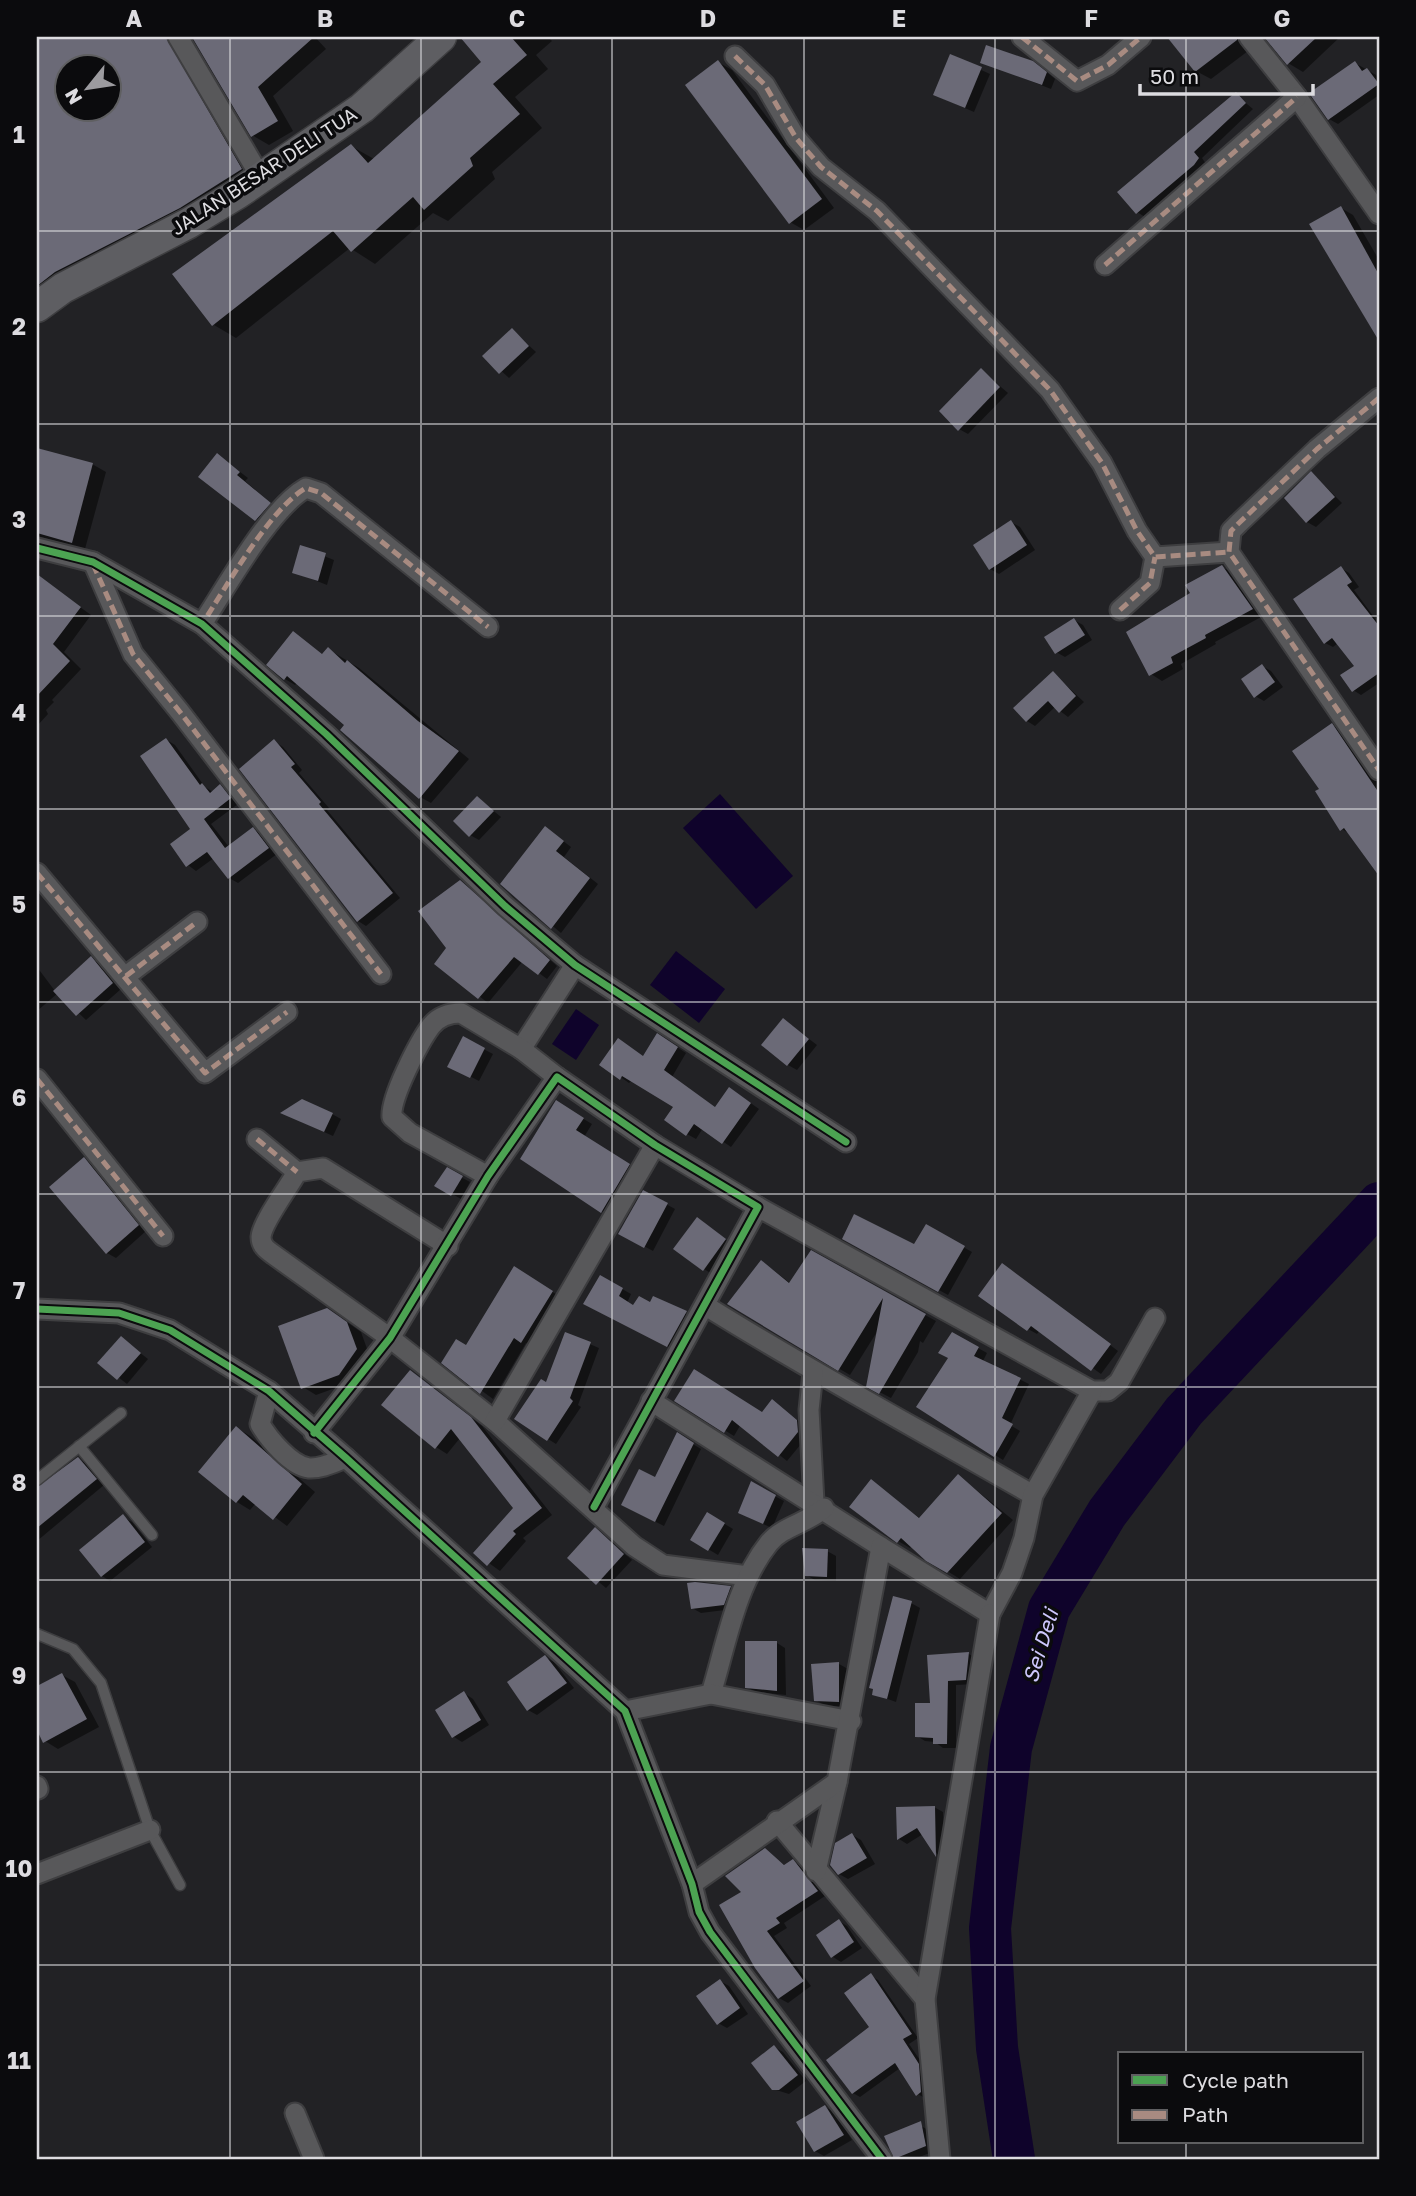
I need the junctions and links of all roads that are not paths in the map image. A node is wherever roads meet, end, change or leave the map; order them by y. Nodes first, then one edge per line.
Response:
1 (178, 37) edge
2 (441, 37) edge
3 (1022, 37) edge
4 (1141, 37) edge
5 (1249, 37) edge
6 (736, 56) dead end
7 (1297, 97) junction
8 (260, 176) junction
9 (1379, 214) edge
10 (1105, 265) dead end
11 (37, 307) edge
12 (1379, 398) edge
13 (37, 548) edge
14 (1229, 552) junction
15 (1155, 558) junction
16 (93, 562) junction
17 (1120, 610) dead end
18 (202, 624) junction
19 (488, 627) dead end
20 (1379, 770) edge
21 (37, 873) edge
22 (198, 922) dead end
23 (576, 965) junction
24 (381, 974) dead end
25 (126, 976) junction
26 (287, 1012) dead end
27 (521, 1049) junction
28 (557, 1077) junction
29 (37, 1079) edge
30 (257, 1139) dead end
31 (846, 1142) dead end
32 (655, 1145) junction
33 (297, 1172) junction
34 (488, 1176) junction
35 (758, 1207) junction
36 (163, 1236) dead end
37 (447, 1246) junction
38 (706, 1306) junction
39 (37, 1309) edge
40 (1156, 1318) dead end
41 (390, 1338) junction
42 (813, 1372) junction
43 (269, 1391) junction
44 (1092, 1391) junction
45 (651, 1401) junction
46 (121, 1413) dead end
47 (495, 1421) junction
48 (314, 1433) junction
49 (79, 1446) junction
50 (346, 1458) junction
51 (37, 1480) edge
52 (1033, 1495) junction
53 (819, 1505) junction
54 (594, 1507) junction
55 (152, 1535) dead end
56 (881, 1547) junction
57 (748, 1576) junction
58 (990, 1614) junction
59 (37, 1634) edge
60 (711, 1694) junction
61 (625, 1711) junction
62 (850, 1721) junction
63 (837, 1782) junction
64 (777, 1821) junction
65 (150, 1830) junction
66 (817, 1871) junction
67 (37, 1874) edge
68 (692, 1884) junction
69 (180, 1885) dead end
70 (925, 1999) junction
71 (295, 2112) dead end
72 (314, 2159) edge
73 (882, 2159) edge
74 (940, 2159) edge

1 - 8 street
2 - 8 main road, JALAN BESAR DELI TUA
3 - 4 street
5 - 7 street
6 - 15 street
7 - 9 street
7 - 10 street
8 - 11 main road, JALAN BESAR DELI TUA
12 - 14 street
13 - 16 street
14 - 15 street
14 - 20 street
15 - 17 street
16 - 18 street
16 - 24 street
18 - 19 street
18 - 23 street
21 - 25 street
22 - 25 street
23 - 27 street
23 - 31 street
25 - 26 street
27 - 28 street
27 - 34 street
28 - 32 street
28 - 34 street
29 - 36 street
30 - 33 street
32 - 35 street
32 - 47 street
33 - 37 street
33 - 41 street
34 - 37 street
35 - 38 street
35 - 44 street
37 - 41 street
38 - 42 street
38 - 45 street
39 - 43 street
40 - 44 street
41 - 47 street
41 - 48 street
42 - 52 street
42 - 53 street
43 - 48 street
43 - 50 street
44 - 52 street
45 - 53 street
45 - 54 street
46 - 49 lane
47 - 54 street
48 - 50 street
49 - 51 lane
49 - 55 lane
50 - 61 street
52 - 58 street
53 - 56 street
53 - 57 street
54 - 57 street
56 - 58 street
56 - 62 street
57 - 60 street
58 - 70 street
59 - 65 lane
60 - 61 street
60 - 62 street
61 - 68 street
62 - 63 street
63 - 64 street
63 - 66 street
64 - 66 street
64 - 68 street
65 - 67 street
65 - 69 lane
66 - 70 street
68 - 73 street
70 - 74 street
71 - 72 street

